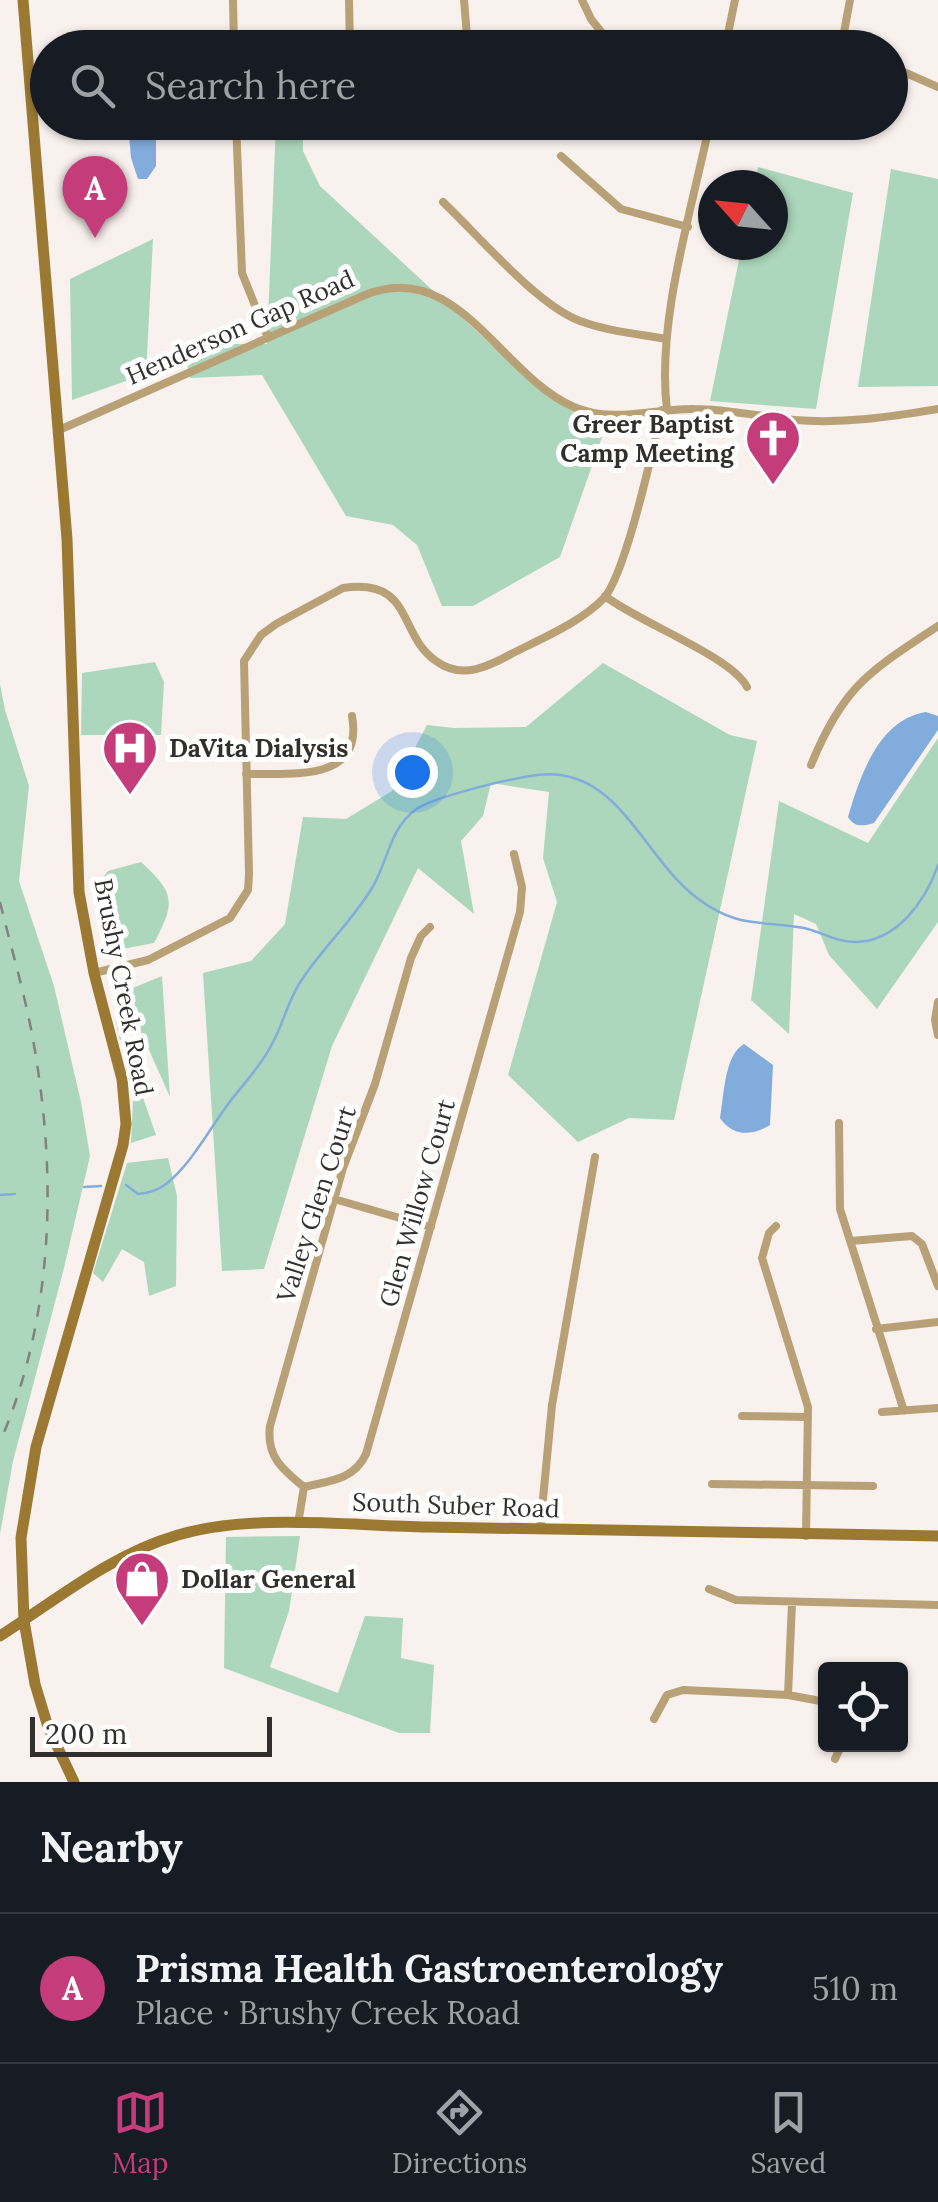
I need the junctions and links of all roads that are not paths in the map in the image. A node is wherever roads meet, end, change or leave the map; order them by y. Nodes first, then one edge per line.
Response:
1 (24, 0) edge
2 (233, 0) edge
3 (349, 0) edge
4 (464, 0) edge
5 (582, 0) edge
6 (735, 0) edge
7 (850, 0) edge
8 (234, 30) edge
9 (350, 30) edge
10 (466, 30) edge
11 (600, 30) edge
12 (729, 30) edge
13 (844, 30) edge
14 (908, 74) edge
15 (30, 76) edge
16 (938, 87) edge
17 (35, 140) edge
18 (237, 140) edge
19 (706, 140) edge
20 (561, 156) dead end
21 (443, 202) dead end
22 (688, 226) junction
23 (268, 338) junction
24 (666, 339) junction
25 (938, 408) edge
26 (664, 410) junction
27 (58, 430) junction
28 (605, 596) junction
29 (938, 626) edge
30 (746, 687) dead end
31 (352, 716) dead end
32 (811, 764) dead end
33 (246, 774) junction
34 (514, 854) dead end
35 (430, 927) dead end
36 (94, 974) junction
37 (938, 1002) edge
38 (938, 1034) edge
39 (839, 1123) dead end
40 (595, 1157) dead end
41 (334, 1199) junction
42 (776, 1226) dead end
43 (431, 1227) junction
44 (850, 1241) junction
45 (938, 1286) edge
46 (938, 1322) edge
47 (876, 1329) junction
48 (938, 1408) edge
49 (904, 1411) junction
50 (882, 1412) dead end
51 (742, 1416) dead end
52 (808, 1417) junction
53 (712, 1484) dead end
54 (807, 1484) junction
55 (873, 1486) dead end
56 (304, 1487) junction
57 (298, 1524) junction
58 (540, 1530) junction
59 (806, 1536) junction
60 (938, 1536) edge
61 (709, 1589) dead end
62 (792, 1603) junction
63 (938, 1605) edge
64 (24, 1621) junction
65 (0, 1636) edge
66 (788, 1695) junction
67 (818, 1701) edge
68 (654, 1719) dead end
69 (838, 1752) edge
70 (835, 1759) dead end
71 (74, 1782) edge

1 - 15 main road, Brushy Creek Road
2 - 8 street
3 - 9 street
4 - 10 street
5 - 11 street
6 - 12 street
7 - 13 street
14 - 16 street
17 - 27 main road, Brushy Creek Road
18 - 23 street
19 - 22 street
20 - 22 street
21 - 24 street
22 - 24 street
23 - 26 street, Henderson Gap Road
23 - 27 street, Henderson Gap Road
24 - 26 street
25 - 26 street, Henderson Gap Road
26 - 28 street
27 - 36 main road, Brushy Creek Road
28 - 30 street
28 - 33 street
29 - 32 street
31 - 33 street
33 - 36 street
34 - 43 street, Glen Willow Court
35 - 41 street, Valley Glen Court
36 - 64 main road, Brushy Creek Road
37 - 38 street
39 - 44 street
40 - 58 street
41 - 43 street
41 - 56 street, Valley Glen Court
42 - 52 street
43 - 56 street, Glen Willow Court
44 - 45 street
44 - 47 street
46 - 47 street
47 - 49 street
48 - 49 street
49 - 50 street
51 - 52 street
52 - 54 street
53 - 54 street
54 - 55 street
54 - 59 street
56 - 57 street
57 - 58 main road, South Suber Road
57 - 64 main road, South Suber Road
58 - 59 main road, South Suber Road
59 - 60 main road, South Suber Road
61 - 62 street
62 - 63 street
62 - 66 street
64 - 65 main road, South Suber Road
64 - 71 main road, Brushy Creek Road
66 - 67 street
66 - 68 street
69 - 70 street

